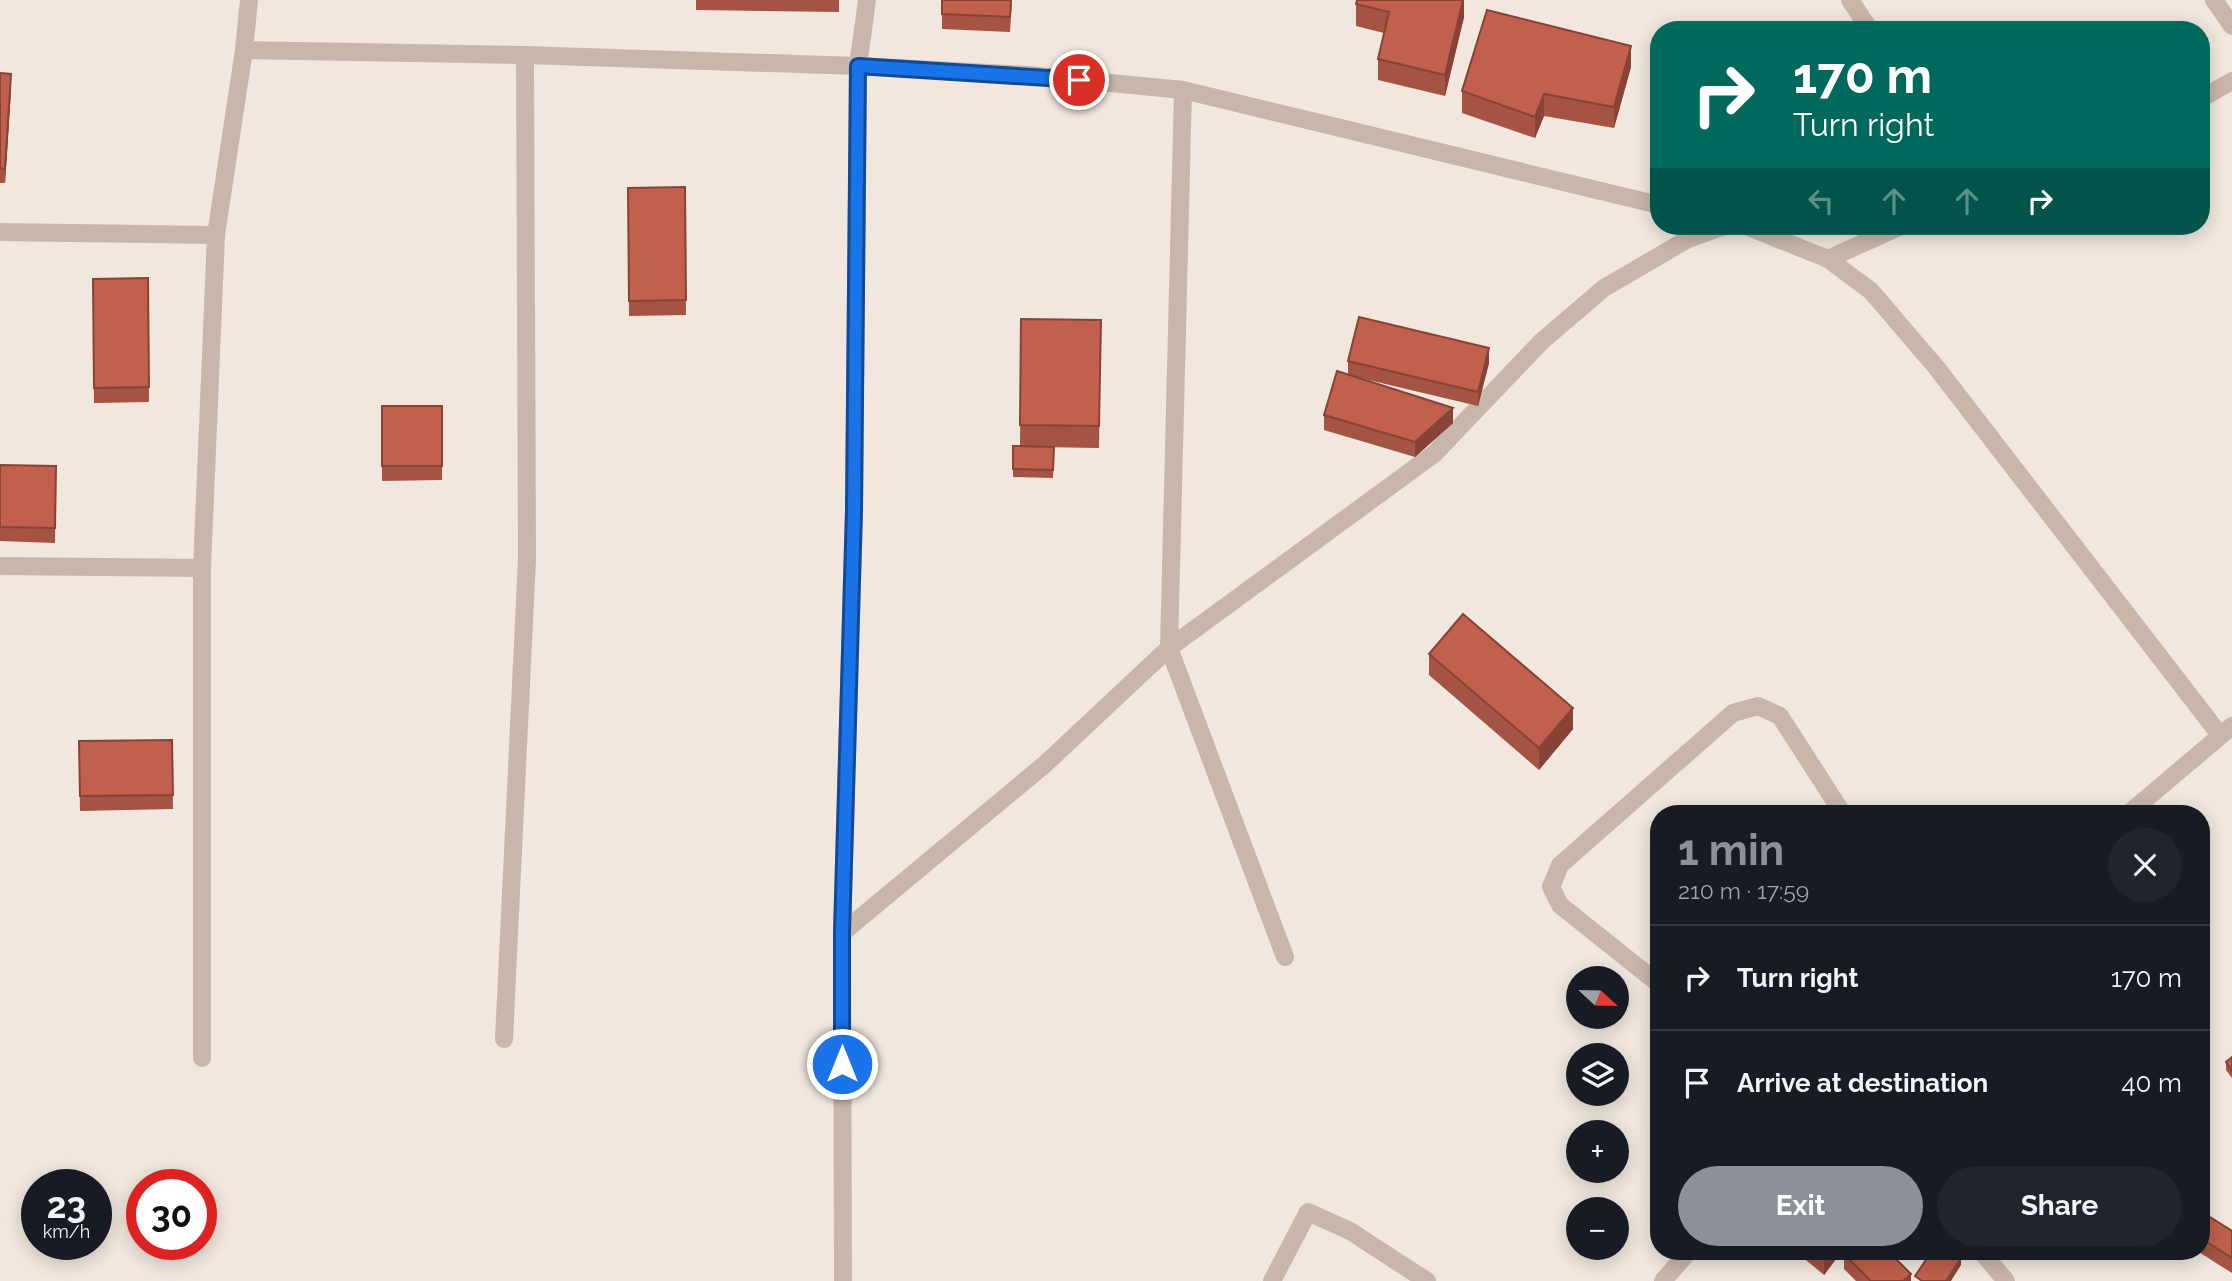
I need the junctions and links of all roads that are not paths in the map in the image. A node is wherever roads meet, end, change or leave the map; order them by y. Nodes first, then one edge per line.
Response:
1 (249, 0) edge
2 (867, 0) edge
3 (1850, 0) edge
4 (2214, 0) edge
5 (1864, 21) edge
6 (2232, 26) edge
7 (244, 50) junction
8 (525, 55) junction
9 (858, 66) junction
10 (2232, 81) edge
11 (1183, 90) junction
12 (2210, 93) edge
13 (1650, 203) edge
14 (0, 232) edge
15 (216, 235) junction
16 (1699, 235) edge
17 (1768, 235) edge
18 (1881, 235) edge
19 (1828, 259) junction
20 (0, 566) edge
21 (202, 568) junction
22 (1169, 648) junction
23 (2226, 731) edge
24 (1837, 805) edge
25 (2138, 805) edge
26 (842, 933) junction
27 (1285, 957) dead end
28 (1650, 977) edge
29 (504, 1040) dead end
30 (202, 1058) dead end
31 (1681, 1260) edge
32 (1988, 1260) edge
33 (843, 1281) edge
34 (1272, 1281) edge
35 (1427, 1281) edge
36 (1663, 1281) edge
37 (2006, 1281) edge

1 - 7 street
2 - 9 street
3 - 5 street
4 - 6 street
7 - 8 street
7 - 15 street
8 - 9 street
8 - 29 street
9 - 11 street
9 - 26 street
10 - 12 street
11 - 13 street
11 - 22 street
14 - 15 street
15 - 21 street
16 - 22 street
17 - 19 street
18 - 19 street
19 - 23 street
20 - 21 street
21 - 30 street
22 - 26 street
22 - 27 street
23 - 25 street
24 - 28 street
26 - 33 street
31 - 36 street
32 - 37 street
34 - 35 street

